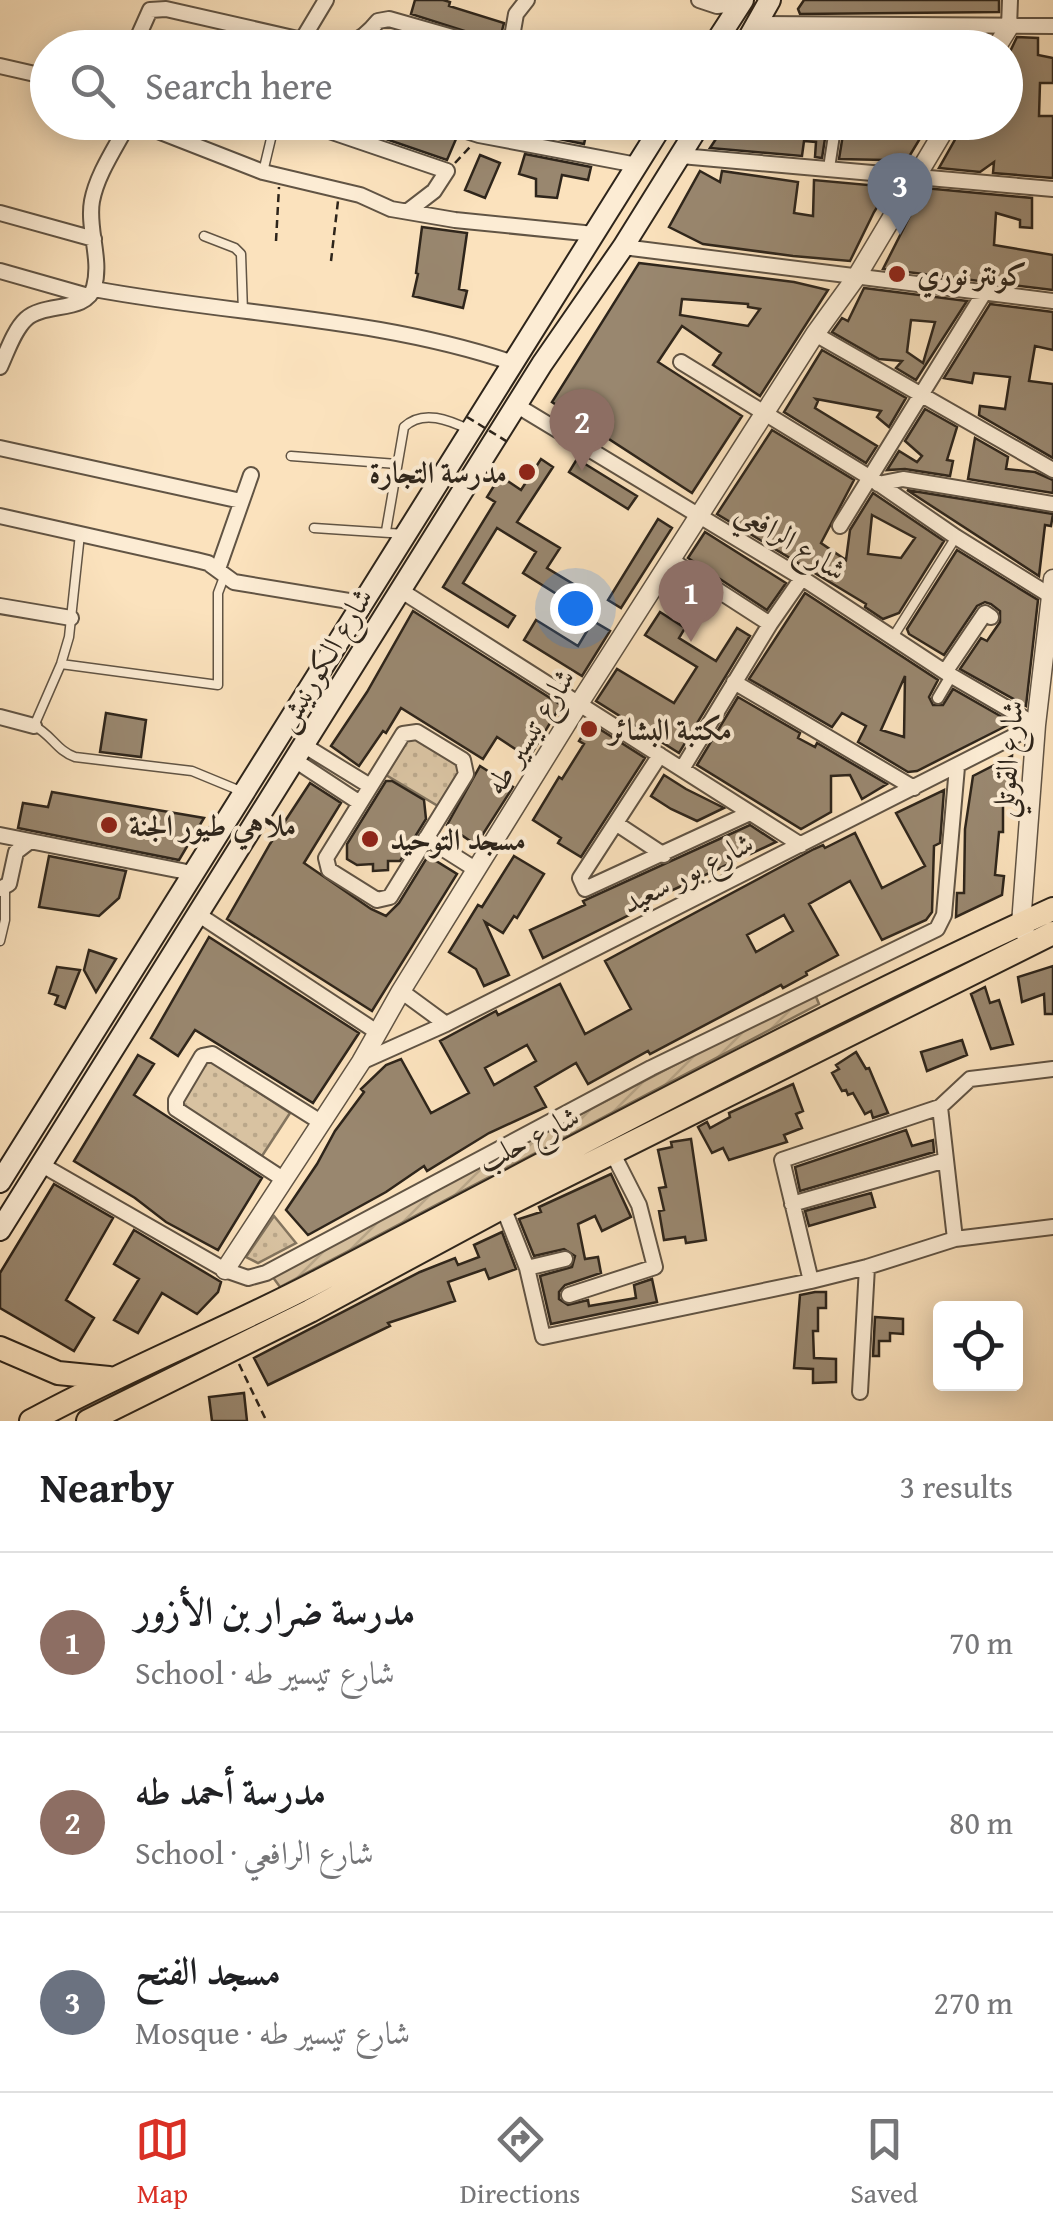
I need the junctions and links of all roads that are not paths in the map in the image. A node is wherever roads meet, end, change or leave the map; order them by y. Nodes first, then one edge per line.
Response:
1 (326, 0) edge
2 (527, 0) edge
3 (699, 0) edge
4 (770, 0) edge
5 (1010, 0) edge
6 (741, 2) edge
7 (756, 24) junction
8 (865, 25) junction
9 (932, 26) junction
10 (1053, 26) edge
11 (1009, 27) junction
12 (141, 30) edge
13 (257, 30) edge
14 (308, 30) edge
15 (371, 30) edge
16 (427, 30) edge
17 (513, 30) edge
18 (723, 30) edge
19 (753, 30) edge
20 (863, 30) edge
21 (931, 30) edge
22 (1007, 30) edge
23 (0, 66) edge
24 (30, 73) edge
25 (122, 140) edge
26 (179, 140) edge
27 (271, 140) edge
28 (355, 140) edge
29 (528, 140) edge
30 (653, 140) edge
31 (689, 140) edge
32 (833, 140) edge
33 (938, 140) edge
34 (680, 156) junction
35 (637, 165) junction
36 (828, 168) junction
37 (263, 172) junction
38 (915, 176) junction
39 (1053, 188) edge
40 (408, 211) junction
41 (0, 213) edge
42 (594, 234) junction
43 (204, 236) dead end
44 (94, 240) junction
45 (623, 247) junction
46 (0, 271) edge
47 (857, 276) junction
48 (91, 292) junction
49 (984, 292) junction
50 (1053, 300) edge
51 (243, 312) junction
52 (815, 334) junction
53 (681, 362) dead end
54 (513, 363) junction
55 (0, 367) edge
56 (921, 393) junction
57 (516, 405) junction
58 (765, 413) junction
59 (469, 423) junction
60 (0, 448) edge
61 (292, 456) dead end
62 (396, 464) junction
63 (1053, 470) edge
64 (250, 474) dead end
65 (874, 480) junction
66 (241, 501) junction
67 (1053, 504) edge
68 (699, 515) junction
69 (0, 516) edge
70 (840, 526) dead end
71 (314, 528) dead end
72 (396, 532) junction
73 (80, 534) junction
74 (956, 537) junction
75 (671, 560) junction
76 (221, 573) junction
77 (802, 578) junction
78 (1052, 588) edge
79 (400, 590) junction
80 (361, 603) junction
81 (0, 606) edge
82 (991, 617) dead end
83 (71, 618) junction
84 (770, 624) junction
85 (893, 637) junction
86 (1049, 661) edge
87 (61, 664) junction
88 (948, 674) junction
89 (734, 682) junction
90 (938, 698) dead end
91 (580, 702) junction
92 (0, 717) edge
93 (1036, 725) junction
94 (34, 726) junction
95 (300, 754) junction
96 (660, 755) junction
97 (958, 767) junction
98 (682, 769) junction
99 (370, 786) junction
100 (914, 788) junction
101 (243, 792) junction
102 (360, 803) junction
103 (750, 812) junction
104 (618, 824) junction
105 (0, 835) edge
106 (426, 838) junction
107 (28, 842) junction
108 (801, 846) junction
109 (664, 855) junction
110 (475, 870) junction
111 (192, 873) junction
112 (2, 889) edge
113 (1053, 909) edge
114 (199, 915) junction
115 (1053, 932) edge
116 (1025, 933) junction
117 (0, 942) edge
118 (400, 991) junction
119 (446, 1024) junction
120 (378, 1032) junction
121 (82, 1050) junction
122 (361, 1062) junction
123 (105, 1065) junction
124 (1053, 1068) edge
125 (940, 1106) junction
126 (319, 1122) junction
127 (612, 1152) junction
128 (946, 1160) junction
129 (42, 1164) junction
130 (283, 1179) junction
131 (0, 1182) edge
132 (792, 1204) junction
133 (502, 1207) junction
134 (1053, 1227) edge
135 (0, 1230) edge
136 (956, 1239) junction
137 (565, 1259) dead end
138 (526, 1268) junction
139 (867, 1268) junction
140 (224, 1270) junction
141 (811, 1281) junction
142 (569, 1295) dead end
143 (0, 1348) edge
144 (113, 1378) junction
145 (860, 1392) dead end
146 (32, 1421) edge
147 (88, 1421) edge

1 - 14 street
2 - 17 street
3 - 6 street
4 - 7 main road
5 - 11 street
6 - 18 main road
7 - 8 street
7 - 19 main road
8 - 9 street
8 - 20 street
9 - 11 street
9 - 21 lane
10 - 11 street
11 - 22 street
12 - 13 street
15 - 16 street
23 - 24 street
25 - 44 street
26 - 37 street
27 - 37 lane
28 - 40 street
29 - 35 street
30 - 35 main road, شارع الكورنيش
31 - 34 main road, شارع الكورنيش
32 - 36 street
33 - 38 street, شارع تيسير طه
34 - 36 street
34 - 45 main road, شارع الكورنيش
35 - 42 main road, شارع الكورنيش
36 - 38 street
37 - 40 street
38 - 39 street
38 - 47 street, شارع تيسير طه
40 - 42 street
41 - 44 street
42 - 54 main road, شارع الكورنيش
43 - 51 lane
44 - 48 street
45 - 47 street
45 - 57 main road, شارع الكورنيش
46 - 48 street
47 - 49 street
47 - 52 street, شارع تيسير طه
48 - 51 street
48 - 55 street
49 - 50 street
49 - 56 street
51 - 54 street
52 - 56 street
52 - 58 street, شارع تيسير طه
53 - 58 street
54 - 59 main road, شارع الكورنيش
56 - 63 street
56 - 65 street
57 - 68 street, شارع الرافعي
57 - 79 main road, شارع الكورنيش
58 - 65 street
58 - 68 street, شارع تيسير طه
59 - 62 lane
59 - 72 main road, شارع الكورنيش
60 - 66 street
61 - 62 lane
62 - 72 lane
64 - 66 street
65 - 67 street
65 - 70 street
65 - 74 street
66 - 76 street
68 - 75 street, شارع تيسير طه
68 - 77 street, شارع الرافعي
69 - 73 street
71 - 72 lane
72 - 80 main road, شارع الكورنيش
73 - 76 street
73 - 83 lane
74 - 78 street
74 - 85 lane
75 - 84 street
75 - 91 street, شارع تيسير طه
76 - 80 street
76 - 87 lane
77 - 84 street
77 - 85 street, شارع الرافعي
78 - 86 street, شارع القوتلي
79 - 91 street
79 - 95 main road, شارع الكورنيش
80 - 101 main road, شارع الكورنيش
81 - 83 street
82 - 88 street
83 - 87 lane
84 - 89 street
85 - 88 street, شارع الرافعي
86 - 93 street, شارع القوتلي
87 - 94 lane
88 - 90 street
88 - 93 street, شارع الرافعي
89 - 98 street
89 - 100 street
91 - 96 street
91 - 110 street, شارع تيسير طه
92 - 94 street
93 - 97 street, شارع بور سعيد
93 - 116 street, شارع القوتلي
94 - 101 lane
95 - 99 street
95 - 102 street
95 - 114 main road, شارع الكورنيش
96 - 98 street
96 - 104 street
97 - 100 street, شارع بور سعيد
97 - 140 street
98 - 103 street
99 - 102 street
99 - 106 street
100 - 108 street, شارع بور سعيد
101 - 111 main road, شارع الكورنيش
102 - 106 street
103 - 108 street
103 - 109 street
104 - 109 street
104 - 109 street
105 - 107 street
106 - 110 street
107 - 111 street
107 - 112 street
108 - 119 street, شارع بور سعيد
110 - 118 street, شارع تيسير طه
111 - 121 main road, شارع الكورنيش
112 - 117 lane
113 - 116 main road, شارع حلب
114 - 120 street
114 - 123 main road, شارع الكورنيش
115 - 116 main road, شارع حلب
116 - 127 main road, شارع حلب
116 - 144 main road, شارع حلب
118 - 119 street
118 - 120 street, شارع تيسير طه
119 - 122 street, شارع بور سعيد
120 - 122 street, شارع تيسير طه
121 - 123 main road
121 - 131 main road, شارع الكورنيش
122 - 126 street, شارع تيسير طه
123 - 129 main road, شارع الكورنيش
124 - 125 street
125 - 128 street
125 - 132 street
126 - 130 street, شارع تيسير طه
126 - 130 street
127 - 133 main road, شارع حلب
127 - 142 street
128 - 132 street
128 - 136 street
129 - 135 main road, شارع الكورنيش
129 - 140 street
130 - 140 street, شارع تيسير طه
132 - 141 street
133 - 138 street
133 - 147 main road, شارع حلب
134 - 136 street
136 - 139 street
137 - 138 street
138 - 141 street
139 - 141 street
139 - 145 street
143 - 144 main road
144 - 146 main road, شارع حلب

